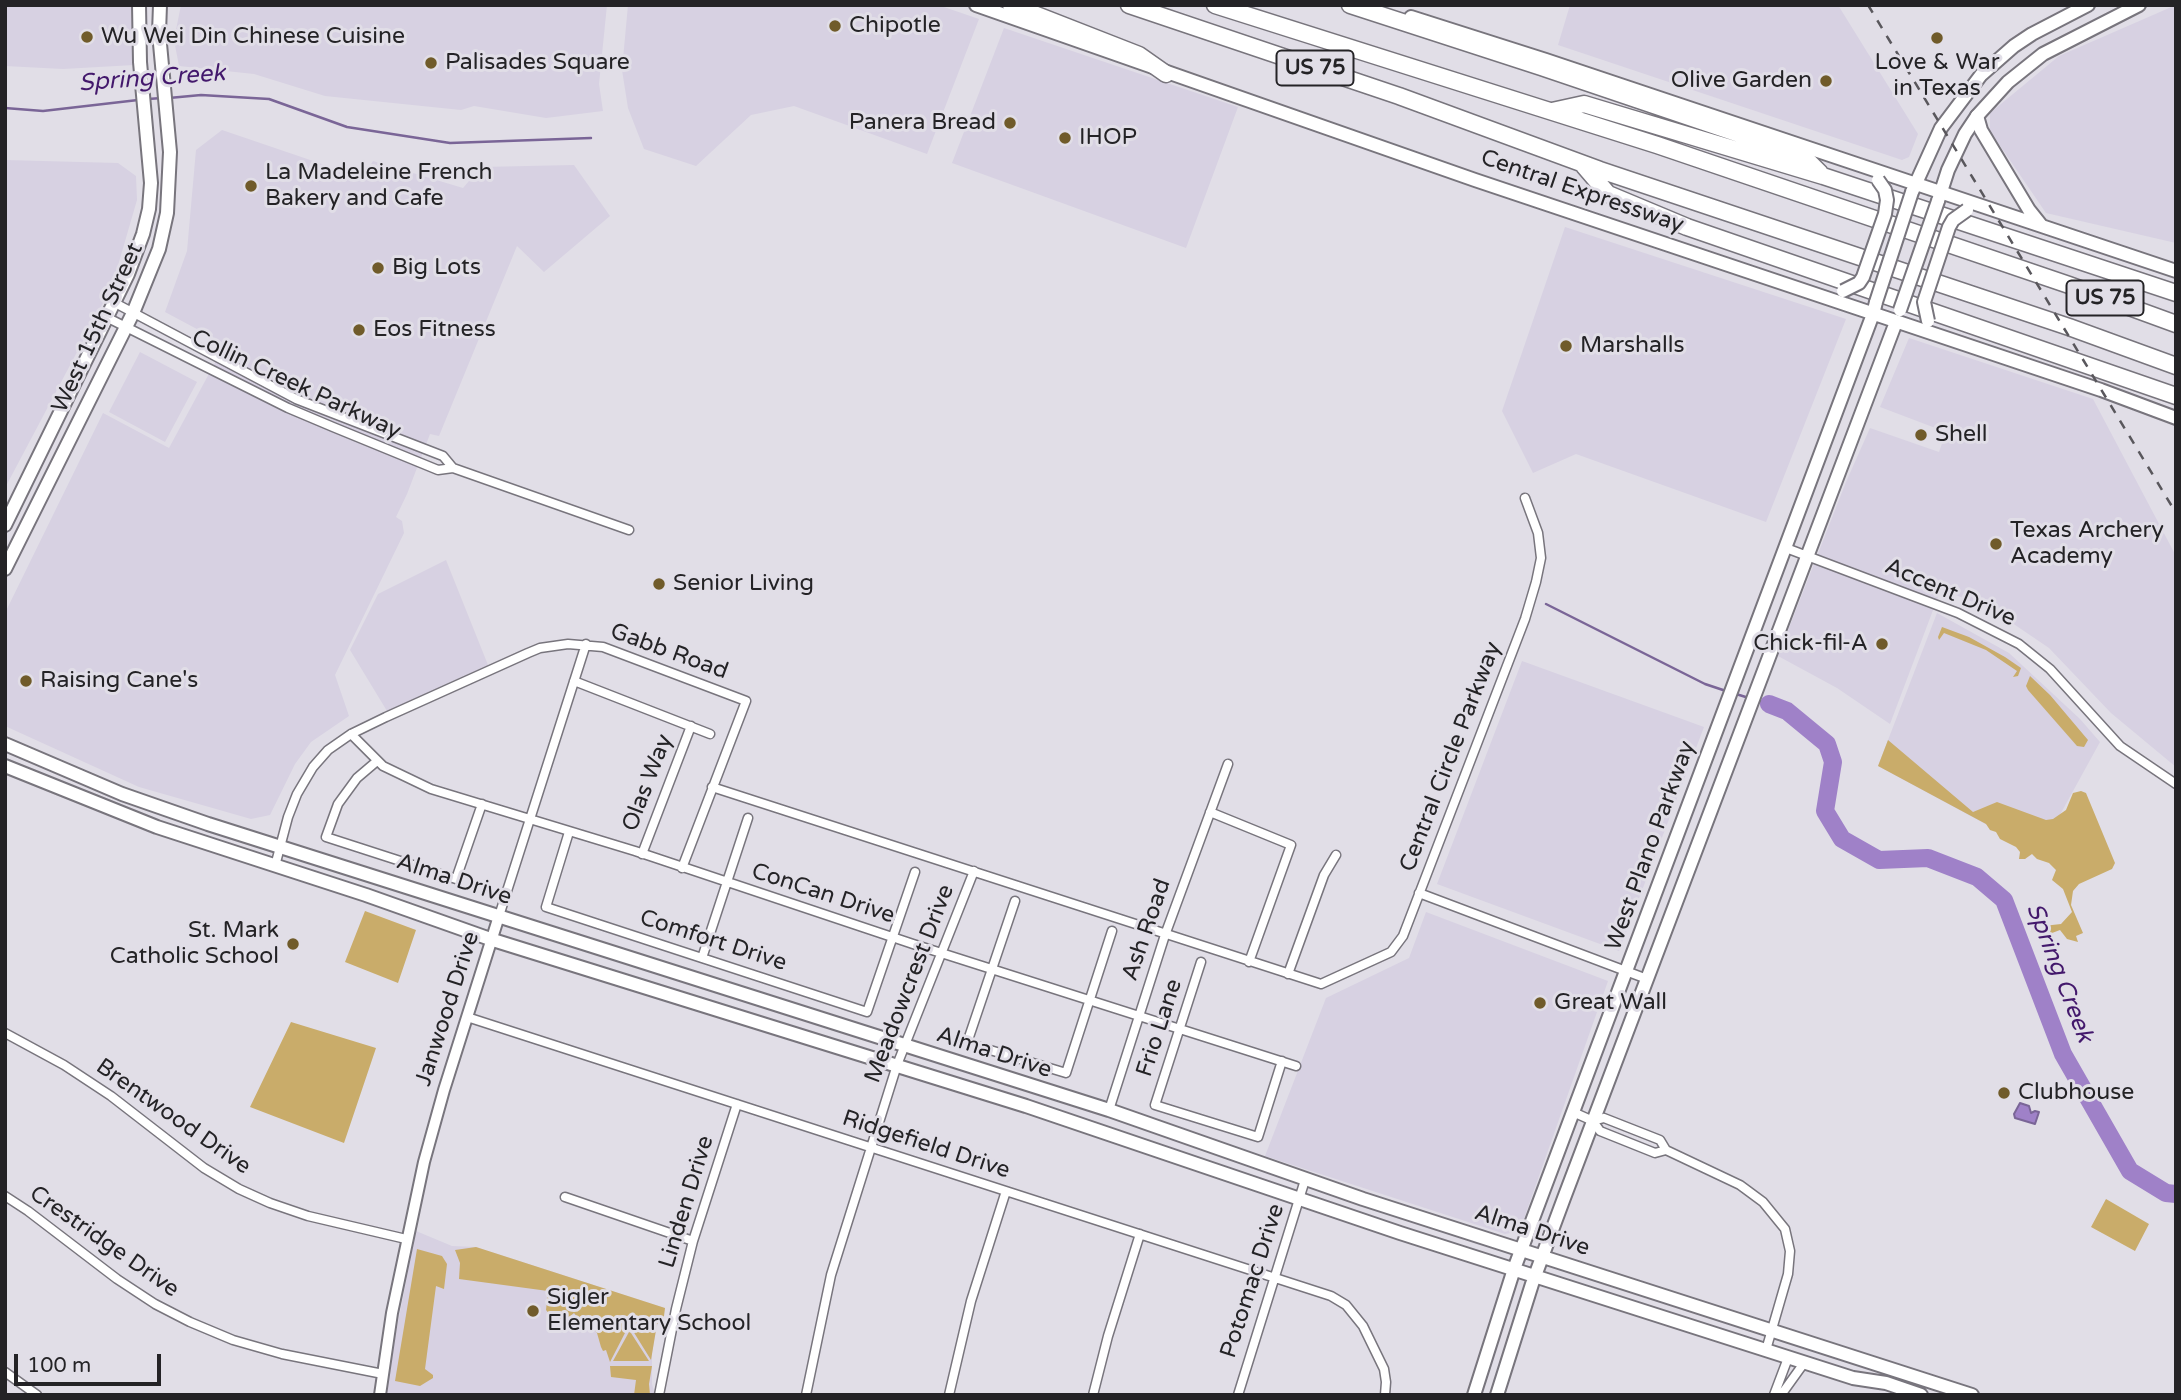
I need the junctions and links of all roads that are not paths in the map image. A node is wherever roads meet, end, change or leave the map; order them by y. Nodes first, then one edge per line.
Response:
1 (139, 5) edge
2 (160, 5) edge
3 (976, 5) edge
4 (1011, 5) edge
5 (1129, 5) edge
6 (1215, 5) edge
7 (1350, 5) edge
8 (1374, 5) edge
9 (2088, 5) edge
10 (2139, 5) edge
11 (2046, 26) junction
12 (2062, 43) junction
13 (1166, 74) junction
14 (1549, 111) junction
15 (1977, 116) junction
16 (1582, 164) junction
17 (1861, 164) junction
18 (1823, 176) junction
19 (1914, 188) junction
20 (1939, 197) junction
21 (1973, 207) junction
22 (2041, 226) junction
23 (2176, 271) edge
24 (2176, 293) edge
25 (1820, 295) junction
26 (115, 303) junction
27 (1875, 308) junction
28 (133, 313) junction
29 (1898, 316) junction
30 (108, 318) junction
31 (2176, 324) edge
32 (126, 327) junction
33 (1952, 340) junction
34 (2176, 366) edge
35 (2176, 396) edge
36 (2176, 418) edge
37 (453, 468) junction
38 (29, 478) junction
39 (47, 485) junction
40 (1525, 498) dead end
41 (5, 525) edge
42 (629, 530) dead end
43 (1786, 548) junction
44 (1806, 555) junction
45 (5, 569) edge
46 (586, 644) junction
47 (574, 681) junction
48 (691, 726) junction
49 (351, 734) junction
50 (710, 734) dead end
51 (5, 744) edge
52 (1711, 747) junction
53 (1731, 754) junction
54 (377, 761) junction
55 (1228, 764) dead end
56 (5, 766) edge
57 (69, 772) junction
58 (2176, 784) edge
59 (712, 787) junction
60 (62, 790) junction
61 (482, 804) junction
62 (1210, 812) junction
63 (529, 818) junction
64 (748, 818) dead end
65 (569, 832) junction
66 (280, 848) junction
67 (642, 854) junction
68 (1336, 855) dead end
69 (275, 866) junction
70 (682, 868) junction
71 (974, 871) junction
72 (915, 872) dead end
73 (727, 883) junction
74 (1419, 893) junction
75 (1015, 901) dead end
76 (499, 916) junction
77 (1112, 930) dead end
78 (1165, 935) junction
79 (893, 937) junction
80 (493, 940) junction
81 (941, 953) junction
82 (702, 958) junction
83 (1201, 962) dead end
84 (1249, 962) junction
85 (992, 969) junction
86 (1627, 971) junction
87 (1288, 974) junction
88 (1647, 979) junction
89 (1090, 1000) junction
90 (1139, 1016) junction
91 (467, 1017) junction
92 (1180, 1029) junction
93 (5, 1033) edge
94 (904, 1046) junction
95 (1282, 1061) junction
96 (897, 1065) junction
97 (1296, 1066) dead end
98 (737, 1104) junction
99 (1109, 1110) junction
100 (1573, 1112) junction
101 (1593, 1121) junction
102 (872, 1148) junction
103 (1666, 1150) junction
104 (1305, 1180) junction
105 (1006, 1191) junction
106 (5, 1196) edge
107 (565, 1197) dead end
108 (1300, 1200) junction
109 (1140, 1234) junction
110 (406, 1239) junction
111 (693, 1241) junction
112 (1521, 1249) junction
113 (1542, 1256) junction
114 (1514, 1269) junction
115 (1535, 1276) junction
116 (1275, 1278) junction
117 (1772, 1331) junction
118 (1817, 1345) junction
119 (1766, 1350) junction
120 (1788, 1357) junction
121 (1804, 1363) junction
122 (5, 1371) edge
123 (383, 1374) junction
124 (37, 1395) edge
125 (380, 1395) edge
126 (659, 1395) edge
127 (806, 1395) edge
128 (949, 1395) edge
129 (1093, 1395) edge
130 (1238, 1395) edge
131 (1385, 1395) edge
132 (1474, 1395) edge
133 (1497, 1395) edge
134 (1774, 1395) edge
135 (1780, 1395) edge
136 (1921, 1395) edge
137 (1972, 1395) edge

1 - 26 main road, West 15th Street
2 - 28 main road, West 15th Street
3 - 13 main road, Central Expressway
4 - 13 highway
5 - 16 highway, Central Expressway / US 75
6 - 14 highway, US 75
7 - 18 highway
8 - 17 main road
9 - 11 main road, West Plano Parkway
10 - 12 main road, West Plano Parkway
11 - 12 main road
11 - 19 main road, West Plano Parkway
12 - 15 main road, West Plano Parkway
13 - 25 main road, Central Expressway
14 - 18 highway
14 - 31 highway, US 75
15 - 20 main road, West Plano Parkway
15 - 22 main road
16 - 34 highway, Central Expressway / US 75
16 - 35 highway
17 - 19 main road
17 - 25 main road, bridge
18 - 24 highway
19 - 20 main road
19 - 27 main road, West Plano Parkway, bridge
20 - 21 main road
20 - 29 main road, West Plano Parkway, bridge
21 - 22 main road
21 - 33 main road, bridge
22 - 23 main road
25 - 27 main road, Central Expressway
26 - 28 street, Collin Creek Parkway
26 - 30 main road, West 15th Street
27 - 29 main road, Central Expressway
27 - 43 main road, West Plano Parkway
28 - 32 main road, West 15th Street
28 - 37 street, Collin Creek Parkway
29 - 33 main road, Central Expressway
29 - 44 main road, West Plano Parkway
30 - 32 street, Collin Creek Parkway
30 - 38 main road, West 15th Street
32 - 37 street, Collin Creek Parkway
32 - 39 main road, West 15th Street
33 - 36 main road, Central Expressway
37 - 42 street, Collin Creek Parkway
38 - 39 main road
38 - 41 main road, West 15th Street
39 - 45 main road, West 15th Street
40 - 74 street, Central Circle Parkway
43 - 44 street, Accent Drive
43 - 52 main road, West Plano Parkway
44 - 53 main road, West Plano Parkway
44 - 58 street, Accent Drive
46 - 47 street, Janwood Drive
46 - 49 street, Gabb Road
46 - 59 street, Gabb Road
47 - 48 street
47 - 63 street, Janwood Drive
48 - 50 street
48 - 67 street, Olas Way
49 - 54 street, ConCan Drive
49 - 66 street
51 - 57 main road, Alma Drive
52 - 53 main road
52 - 86 main road, West Plano Parkway
53 - 88 main road, West Plano Parkway
54 - 61 street, ConCan Drive
54 - 61 street
55 - 62 street, Ash Road
56 - 60 main road, Alma Drive
57 - 60 main road
57 - 66 main road, Alma Drive
59 - 70 street
59 - 71 street
60 - 69 main road, Alma Drive
61 - 63 street, ConCan Drive
62 - 78 street, Ash Road
62 - 84 street
63 - 65 street, ConCan Drive
63 - 76 street, Janwood Drive
64 - 73 street
65 - 67 street, ConCan Drive
65 - 82 street, Comfort Drive
66 - 69 street
66 - 76 main road, Alma Drive
67 - 70 street, ConCan Drive
68 - 87 street
69 - 80 main road, Alma Drive
70 - 73 street, ConCan Drive
71 - 78 street
71 - 81 street, Meadowcrest Drive
72 - 79 street
73 - 79 street, ConCan Drive
73 - 82 street
74 - 86 street
74 - 87 street, Central Circle Parkway
75 - 85 street
76 - 80 street, Janwood Drive
76 - 94 main road, Alma Drive
77 - 89 street
78 - 84 street
78 - 90 street, Ash Road
79 - 81 street, ConCan Drive
79 - 82 street, Comfort Drive
80 - 91 street, Janwood Drive
80 - 96 main road, Alma Drive
81 - 85 street, ConCan Drive
81 - 94 street, Meadowcrest Drive
83 - 92 street, Frio Lane
84 - 87 street
85 - 89 street, ConCan Drive
85 - 89 street
86 - 88 street
86 - 100 main road, West Plano Parkway
88 - 101 main road, West Plano Parkway
89 - 90 street, ConCan Drive
90 - 92 street, ConCan Drive
90 - 99 street, Ash Road
91 - 98 street, Ridgefield Drive
91 - 110 street, Janwood Drive
92 - 95 street, ConCan Drive
92 - 95 street, Frio Lane
93 - 110 street, Brentwood Drive
94 - 96 street, Meadowcrest Drive
94 - 99 main road, Alma Drive
95 - 97 street, ConCan Drive
96 - 102 street, Meadowcrest Drive
96 - 108 main road, Alma Drive
98 - 102 street, Ridgefield Drive
98 - 111 street, Linden Drive
99 - 104 main road, Alma Drive
100 - 101 street
100 - 112 main road, West Plano Parkway
101 - 103 street
101 - 103 street
101 - 113 main road, West Plano Parkway
102 - 105 street, Ridgefield Drive
102 - 127 street, Meadowcrest Drive
103 - 117 street
104 - 108 street, Potomac Drive
104 - 112 main road, Alma Drive
105 - 109 street, Ridgefield Drive
105 - 128 street
106 - 123 street, Crestridge Drive
107 - 111 street
108 - 114 main road, Alma Drive
108 - 116 street, Potomac Drive
109 - 116 street, Ridgefield Drive
109 - 129 street
110 - 123 street, Janwood Drive
111 - 126 street, Linden Drive
112 - 113 main road, Alma Drive
112 - 114 main road, West Plano Parkway
113 - 115 main road, West Plano Parkway
113 - 117 main road, Alma Drive
114 - 115 main road, Alma Drive
114 - 132 main road, West Plano Parkway
115 - 119 main road, Alma Drive
115 - 133 main road, West Plano Parkway
116 - 130 street, Potomac Drive
116 - 131 street, Ridgefield Drive
117 - 118 main road, Alma Drive
117 - 119 street
118 - 120 main road
118 - 137 main road, Alma Drive
119 - 120 main road, Alma Drive
120 - 121 main road, Alma Drive
120 - 134 street
121 - 135 street
121 - 136 main road, Alma Drive
122 - 124 street
123 - 125 street, Janwood Drive

